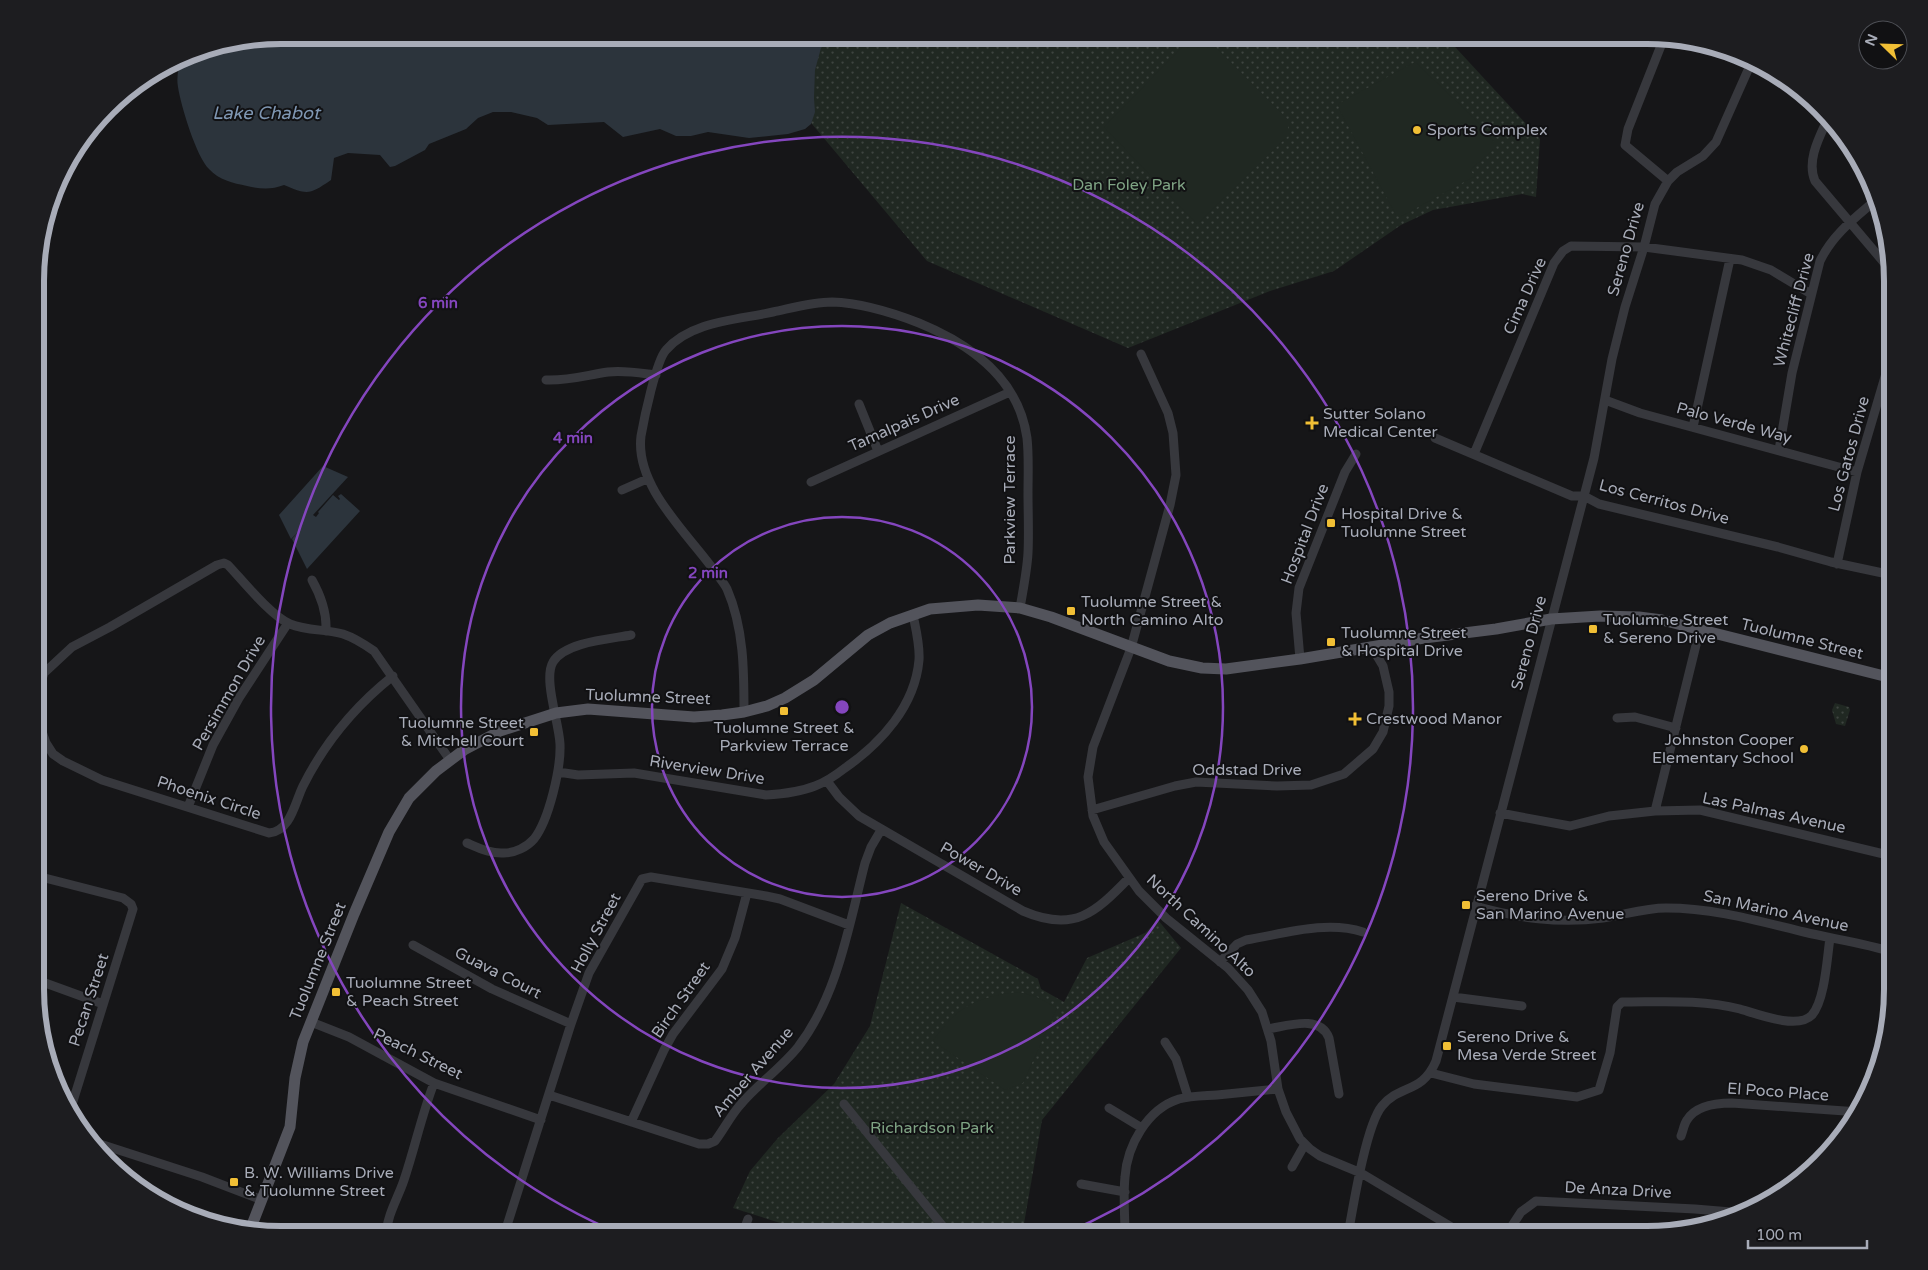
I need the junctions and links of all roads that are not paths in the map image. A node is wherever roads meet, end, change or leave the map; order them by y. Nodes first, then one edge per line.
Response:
1 (1662, 44) edge
2 (1749, 67) edge
3 (1826, 124) edge
4 (1668, 181) junction
5 (1872, 204) edge
6 (1849, 223) junction
7 (1644, 247) junction
8 (1730, 259) junction
9 (1884, 263) edge
10 (1811, 294) junction
11 (1141, 354) dead end
12 (656, 375) junction
13 (546, 380) dead end
14 (1884, 380) edge
15 (1010, 392) junction
16 (1605, 400) junction
17 (859, 404) dead end
18 (1693, 427) junction
19 (1435, 438) dead end
20 (1778, 450) junction
21 (878, 451) junction
22 (1356, 454) dead end
23 (1474, 454) junction
24 (1857, 472) junction
25 (647, 479) junction
26 (811, 482) dead end
27 (622, 490) dead end
28 (1584, 496) junction
29 (1837, 564) junction
30 (1884, 573) edge
31 (312, 580) dead end
32 (1020, 608) junction
33 (912, 615) junction
34 (1551, 619) junction
35 (288, 623) junction
36 (1700, 630) junction
37 (326, 631) junction
38 (631, 635) dead end
39 (1371, 646) junction
40 (1131, 648) junction
41 (1300, 659) junction
42 (44, 674) edge
43 (392, 676) junction
44 (1884, 676) edge
45 (744, 712) junction
46 (556, 713) junction
47 (1616, 718) dead end
48 (1676, 728) junction
49 (44, 737) edge
50 (450, 760) junction
51 (558, 772) junction
52 (827, 781) junction
53 (188, 807) junction
54 (1092, 810) junction
55 (1655, 811) junction
56 (1500, 813) junction
57 (881, 830) junction
58 (467, 843) dead end
59 (1884, 854) edge
60 (44, 878) edge
61 (1129, 878) junction
62 (747, 893) junction
63 (1476, 906) junction
64 (849, 925) junction
65 (1363, 932) dead end
66 (1830, 938) junction
67 (413, 945) dead end
68 (1884, 950) edge
69 (1220, 962) junction
70 (44, 983) edge
71 (1453, 998) junction
72 (103, 1004) junction
73 (1522, 1006) dead end
74 (311, 1022) junction
75 (571, 1024) junction
76 (1268, 1029) junction
77 (1165, 1042) dead end
78 (1431, 1074) junction
79 (434, 1082) junction
80 (1278, 1089) junction
81 (1339, 1094) dead end
82 (549, 1095) junction
83 (1188, 1097) junction
84 (72, 1103) edge
85 (844, 1104) dead end
86 (1109, 1108) dead end
87 (1851, 1111) edge
88 (541, 1120) junction
89 (632, 1122) junction
90 (1142, 1128) junction
91 (1681, 1136) dead end
92 (101, 1144) edge
93 (1305, 1144) junction
94 (1292, 1167) dead end
95 (1361, 1173) junction
96 (1081, 1184) dead end
97 (1125, 1192) junction
98 (262, 1200) junction
99 (1728, 1212) edge
100 (748, 1219) dead end
101 (252, 1224) edge
102 (386, 1226) edge
103 (507, 1226) edge
104 (745, 1226) edge
105 (943, 1226) edge
106 (1125, 1226) edge
107 (1350, 1226) edge
108 (1451, 1226) edge
109 (1511, 1226) edge

1 - 4 street
2 - 4 street, Sereno Drive
3 - 6 street
4 - 7 street, Sereno Drive
5 - 6 street, Whitecliff Drive
6 - 9 street
6 - 10 street, Whitecliff Drive
7 - 8 street, Cima Drive
7 - 16 street, Sereno Drive
7 - 23 street, Cima Drive
8 - 10 street, Cima Drive
8 - 18 street
10 - 20 street, Whitecliff Drive
11 - 40 street, North Camino Alto
12 - 13 street
12 - 15 street, Parkview Terrace
12 - 25 street, Parkview Terrace
14 - 24 street, Los Gatos Drive
15 - 21 street, Tamalpais Drive
15 - 32 street, Parkview Terrace
16 - 18 street, Palo Verde Way
16 - 28 street, Sereno Drive
17 - 21 street
18 - 20 street, Palo Verde Way
19 - 23 street, Los Cerritos Drive
20 - 24 street, Palo Verde Way
21 - 26 street, Tamalpais Drive
22 - 41 street, Hospital Drive
23 - 28 street, Los Cerritos Drive
24 - 29 street, Los Gatos Drive
25 - 27 street
25 - 45 street, Parkview Terrace
28 - 29 street, Los Cerritos Drive
28 - 34 street, Sereno Drive
29 - 30 street, Los Cerritos Drive
31 - 37 street
32 - 33 main road, Tuolumne Street
32 - 40 main road, Tuolumne Street
33 - 45 main road, Tuolumne Street
33 - 52 street, Riverview Drive
34 - 36 main road, Tuolumne Street
34 - 39 main road, Tuolumne Street
34 - 56 street, Sereno Drive
35 - 37 street, Phoenix Circle
35 - 42 street, Phoenix Circle
35 - 53 street, Persimmon Drive
36 - 44 main road, Tuolumne Street
36 - 48 street
37 - 43 street, Phoenix Circle
38 - 46 street
39 - 41 main road, Tuolumne Street
39 - 54 street, Oddstad Drive
40 - 41 main road, Tuolumne Street
40 - 54 street, North Camino Alto
43 - 50 street, Phoenix Circle
43 - 53 street, Phoenix Circle
45 - 46 main road, Tuolumne Street
46 - 50 main road, Tuolumne Street
46 - 51 street
47 - 48 street
48 - 55 street
49 - 53 street, Phoenix Circle
50 - 74 main road, Tuolumne Street
51 - 52 street, Riverview Drive
51 - 58 street
52 - 57 street, Power Drive
54 - 61 street, North Camino Alto
55 - 56 street, Las Palmas Avenue
55 - 59 street, Las Palmas Avenue
56 - 63 street, Sereno Drive
57 - 61 street, Power Drive
57 - 64 street, Amber Avenue
60 - 72 street, Pecan Street
61 - 69 street, North Camino Alto
62 - 64 street, Holly Street
62 - 75 street, Holly Street
62 - 89 street, Birch Street
63 - 66 street, San Marino Avenue
63 - 71 street, Sereno Drive
64 - 89 street, Amber Avenue
65 - 69 street
66 - 68 street, San Marino Avenue
66 - 78 street
67 - 75 street, Guava Court
69 - 76 street, North Camino Alto
70 - 72 street
71 - 73 street
71 - 78 street, Sereno Drive
72 - 84 street, Pecan Street
74 - 79 street, Peach Street
74 - 98 main road, Tuolumne Street
75 - 82 street, Holly Street
76 - 80 street, North Camino Alto
76 - 81 street
77 - 83 street
78 - 95 street
79 - 88 street, Peach Street
79 - 102 street
80 - 83 street
80 - 93 street, North Camino Alto
82 - 88 street, Holly Street
82 - 89 street, Amber Avenue
83 - 90 street
85 - 105 street
86 - 90 street
87 - 91 street, El Poco Place
88 - 103 street, Holly Street
90 - 97 street
92 - 98 street
93 - 94 street
93 - 95 street, North Camino Alto
95 - 107 street
95 - 108 street, North Camino Alto
96 - 97 street
97 - 106 street
98 - 101 main road, Tuolumne Street
99 - 109 street, De Anza Drive
100 - 104 street

